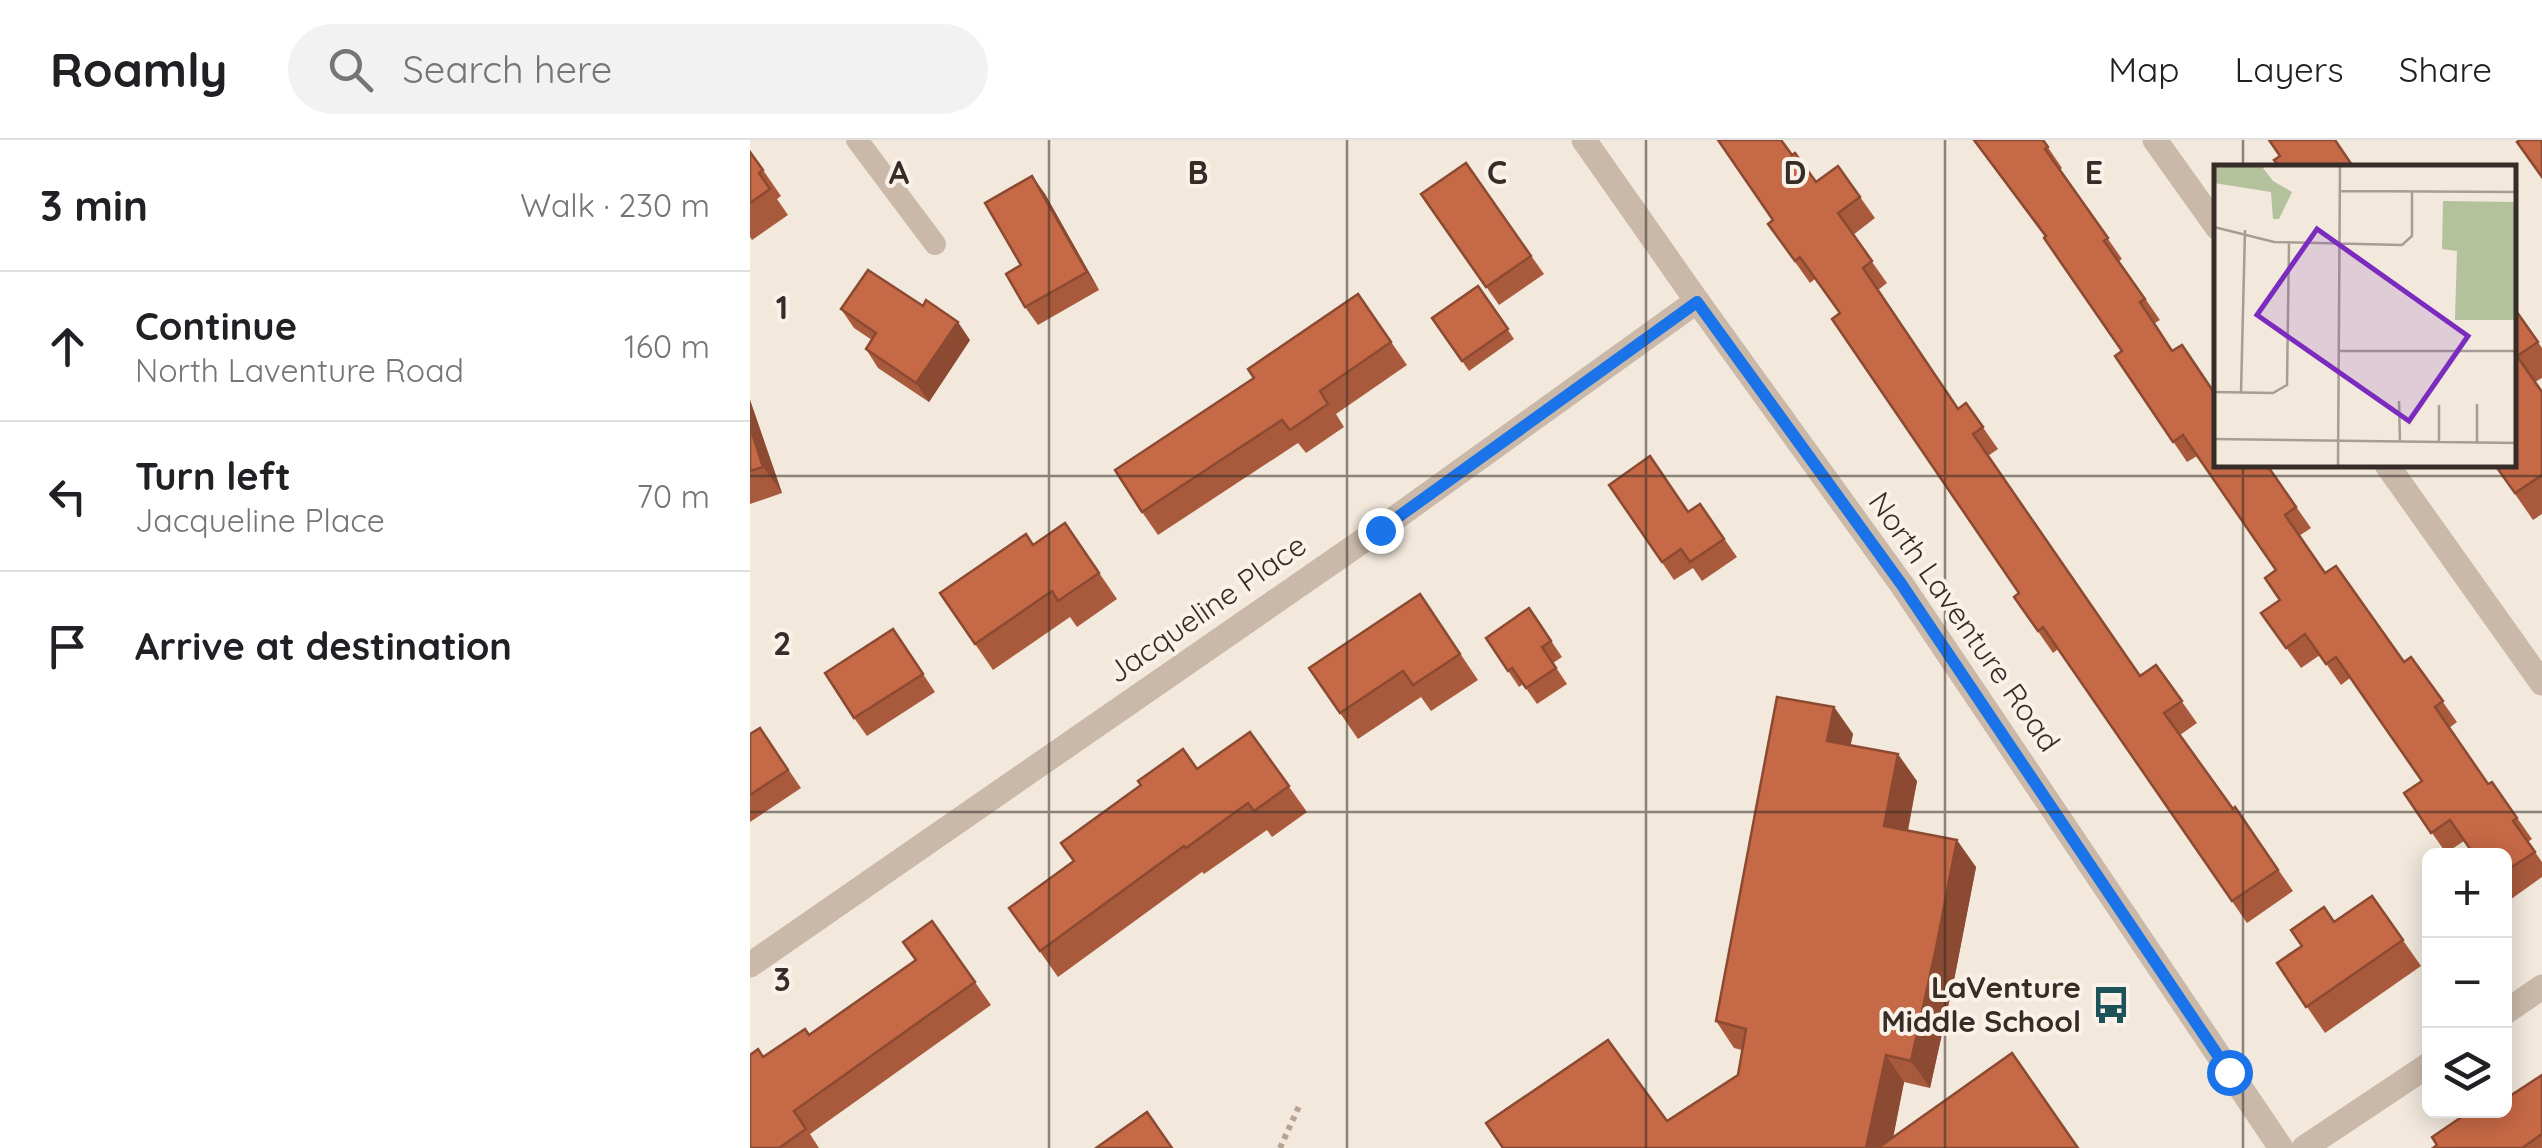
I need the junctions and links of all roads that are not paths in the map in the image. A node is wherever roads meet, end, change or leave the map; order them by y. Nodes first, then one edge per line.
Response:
1 (857, 140) edge
2 (1584, 140) edge
3 (2155, 140) edge
4 (2214, 223) edge
5 (935, 244) dead end
6 (1697, 302) junction
7 (2388, 468) edge
8 (2542, 683) edge
9 (750, 964) edge
10 (2542, 988) edge
11 (2512, 1008) edge
12 (2422, 1069) edge
13 (2281, 1148) edge
14 (2304, 1148) edge

1 - 5 lane
2 - 6 street, North Laventure Road
3 - 4 street
6 - 9 street, Jacqueline Place
6 - 13 street, North Laventure Road
7 - 8 street
10 - 11 street
12 - 14 street

